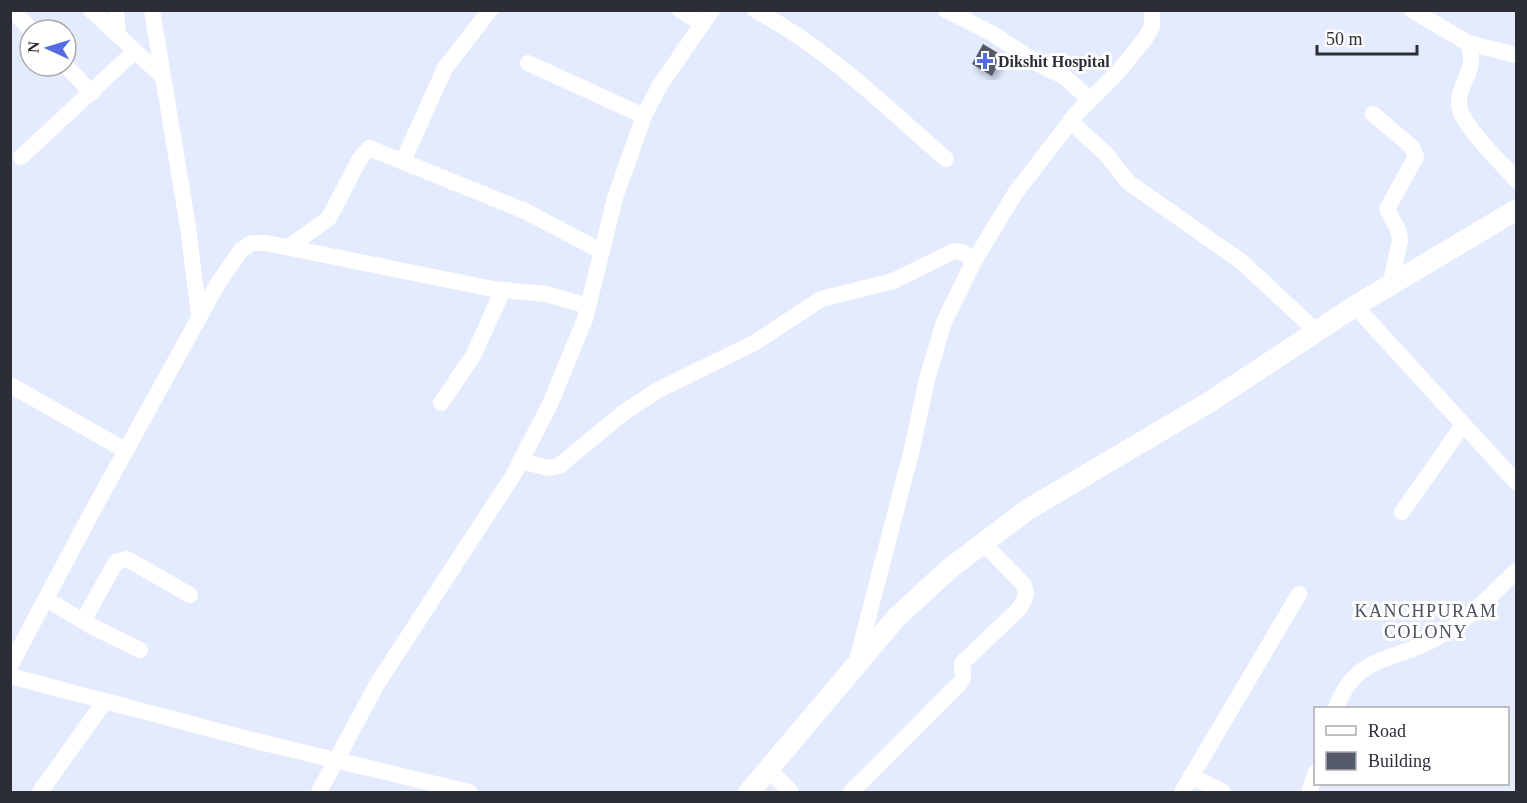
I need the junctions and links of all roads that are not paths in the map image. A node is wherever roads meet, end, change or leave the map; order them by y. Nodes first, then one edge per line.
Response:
1 (91, 10) edge
2 (116, 10) edge
3 (152, 10) edge
4 (490, 10) edge
5 (680, 10) edge
6 (755, 10) edge
7 (946, 10) edge
8 (1152, 10) edge
9 (1412, 10) edge
10 (708, 17) edge
11 (118, 35) junction
12 (1468, 43) junction
13 (135, 51) junction
14 (1514, 51) edge
15 (528, 63) dead end
16 (163, 77) junction
17 (78, 78) edge
18 (92, 93) junction
19 (1090, 100) junction
20 (1373, 114) dead end
21 (644, 116) junction
22 (1070, 121) junction
23 (21, 157) dead end
24 (946, 159) dead end
25 (403, 161) junction
26 (1516, 180) edge
27 (1516, 210) edge
28 (290, 247) junction
29 (601, 251) junction
30 (974, 261) junction
31 (1390, 286) junction
32 (503, 290) junction
33 (588, 306) junction
34 (1355, 306) junction
35 (199, 316) junction
36 (1317, 332) junction
37 (10, 385) edge
38 (441, 403) dead end
39 (1464, 425) junction
40 (125, 450) junction
41 (521, 460) junction
42 (1516, 482) edge
43 (1402, 512) dead end
44 (983, 543) junction
45 (1516, 571) edge
46 (1299, 594) dead end
47 (190, 595) dead end
48 (46, 599) junction
49 (83, 621) junction
50 (140, 650) dead end
51 (10, 666) edge
52 (855, 668) junction
53 (10, 676) edge
54 (105, 701) junction
55 (1337, 707) edge
56 (335, 760) junction
57 (769, 770) junction
58 (1191, 776) junction
59 (1314, 778) edge
60 (40, 792) edge
61 (319, 792) edge
62 (469, 792) edge
63 (749, 792) edge
64 (791, 792) edge
65 (851, 792) edge
66 (1182, 792) edge
67 (1223, 792) edge
68 (1309, 792) edge

1 - 11 street
2 - 11 street
3 - 16 street
4 - 25 street
5 - 10 street
6 - 24 street
7 - 19 street
8 - 19 street
9 - 12 street
10 - 21 street
11 - 13 street
12 - 14 street
12 - 26 street
13 - 16 street
13 - 18 street
15 - 21 street
16 - 35 street
17 - 18 street
18 - 23 street
19 - 22 street
20 - 31 street
21 - 29 street
22 - 30 street
22 - 36 street
25 - 28 street
25 - 29 street
27 - 31 main road
28 - 32 street
28 - 35 street
29 - 33 street
30 - 41 street
30 - 52 street
31 - 34 main road
32 - 33 street
32 - 38 street
33 - 41 street
34 - 36 main road
34 - 39 street
35 - 40 street
36 - 44 main road
37 - 40 street
39 - 42 street
39 - 43 street
40 - 48 street
41 - 56 street
44 - 52 main road
44 - 65 street
45 - 55 street
46 - 58 street
47 - 49 street
48 - 49 street
48 - 51 street
49 - 50 street
52 - 57 main road
53 - 54 street
54 - 56 street
54 - 60 street
56 - 61 street
56 - 62 street
57 - 63 main road
57 - 64 street
58 - 66 street
58 - 67 street
59 - 68 street

